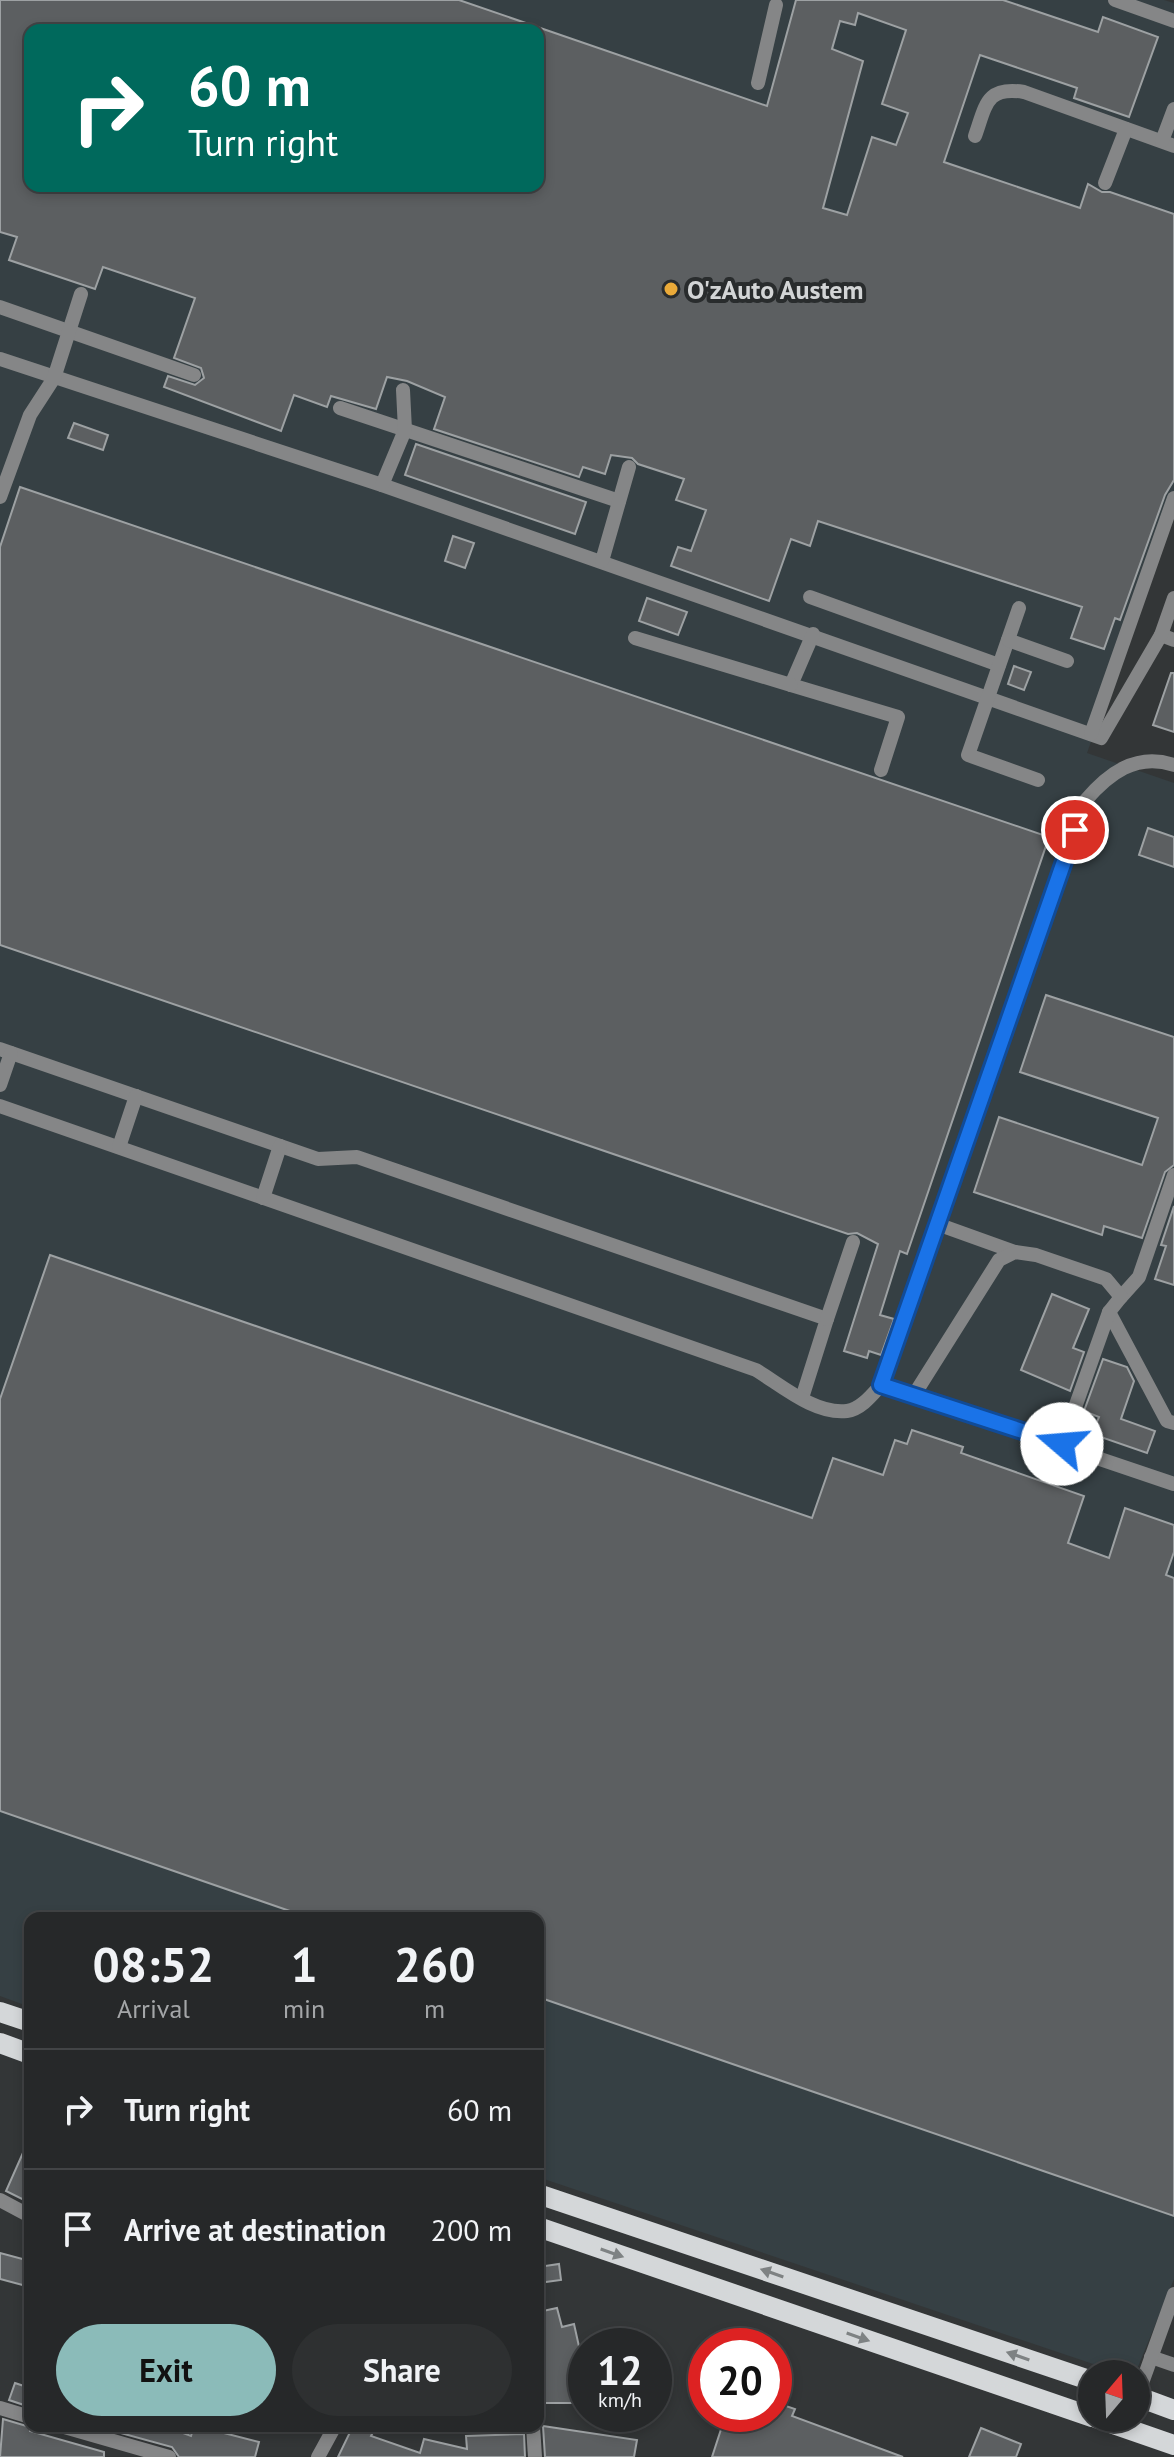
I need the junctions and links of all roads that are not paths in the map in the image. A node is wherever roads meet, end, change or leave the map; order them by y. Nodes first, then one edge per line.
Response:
1 (1115, 0) edge
2 (771, 2) edge
3 (1174, 21) edge
4 (758, 83) dead end
5 (1174, 109) edge
6 (1126, 129) junction
7 (975, 136) dead end
8 (1168, 144) edge
9 (1105, 183) dead end
10 (81, 294) dead end
11 (0, 307) edge
12 (70, 331) junction
13 (0, 359) edge
14 (194, 375) dead end
15 (54, 378) junction
16 (403, 390) dead end
17 (340, 408) dead end
18 (405, 430) junction
19 (629, 467) dead end
20 (382, 485) junction
21 (0, 497) edge
22 (1174, 498) edge
23 (619, 501) junction
24 (602, 561) junction
25 (810, 597) dead end
26 (1174, 598) edge
27 (1019, 608) dead end
28 (813, 634) junction
29 (1168, 637) edge
30 (635, 638) dead end
31 (1008, 640) junction
32 (1067, 661) dead end
33 (999, 665) junction
34 (791, 685) junction
35 (988, 698) junction
36 (1091, 734) junction
37 (1174, 765) edge
38 (881, 770) dead end
39 (1038, 780) dead end
40 (5, 1051) edge
41 (0, 1085) edge
42 (136, 1096) junction
43 (0, 1106) edge
44 (280, 1146) junction
45 (119, 1147) junction
46 (1174, 1175) edge
47 (263, 1198) junction
48 (937, 1224) junction
49 (853, 1242) dead end
50 (1015, 1252) junction
51 (1121, 1297) junction
52 (1109, 1312) junction
53 (827, 1319) junction
54 (881, 1385) junction
55 (914, 1395) junction
56 (802, 1398) junction
57 (1174, 1423) edge
58 (1062, 1444) junction
59 (1174, 1484) edge
60 (0, 2012) edge
61 (24, 2020) edge
62 (0, 2043) edge
63 (24, 2052) edge
64 (0, 2200) edge
65 (544, 2201) edge
66 (24, 2213) edge
67 (544, 2229) edge
68 (1173, 2301) edge
69 (1151, 2357) junction
70 (1150, 2360) edge
71 (1174, 2365) edge
72 (1078, 2376) edge
73 (1150, 2402) edge
74 (0, 2408) edge
75 (1174, 2410) edge
76 (1078, 2412) edge
77 (24, 2415) edge
78 (82, 2432) edge
79 (332, 2432) edge
80 (533, 2432) edge
81 (1137, 2432) edge
82 (1174, 2445) edge
83 (169, 2457) edge
84 (318, 2457) edge
85 (535, 2457) edge

1 - 3 street
2 - 4 street
5 - 8 street
6 - 7 street
6 - 8 street
6 - 9 street
10 - 12 street
11 - 12 street
12 - 14 street
12 - 15 street
13 - 15 street
15 - 20 street
15 - 21 street
16 - 18 street
17 - 18 street
18 - 20 street
18 - 23 street
19 - 23 street
20 - 24 street
22 - 36 street
23 - 24 street
24 - 28 street
25 - 33 street
26 - 29 street
27 - 31 street
28 - 34 street
28 - 35 street
29 - 36 street
30 - 34 street
31 - 32 street
31 - 33 street
33 - 35 street
34 - 38 street
35 - 36 street
35 - 39 street
37 - 48 street
40 - 41 street
40 - 42 street
42 - 44 street
42 - 45 street
43 - 45 street
44 - 47 street
44 - 53 street
45 - 47 street
46 - 51 street
47 - 56 street
48 - 50 street
48 - 54 street
49 - 53 street
50 - 51 street
50 - 55 street
51 - 52 street
52 - 57 street
52 - 58 street
53 - 56 street
54 - 55 street
54 - 56 street
55 - 58 street
58 - 59 street
60 - 61 main road
62 - 63 main road
64 - 66 street
72 -> 65 main road
67 -> 76 main road
68 - 69 street
69 - 70 street
69 - 71 street
73 - 75 main road
74 - 77 street
78 - 83 street
79 - 84 street
80 - 85 street
81 - 82 main road

